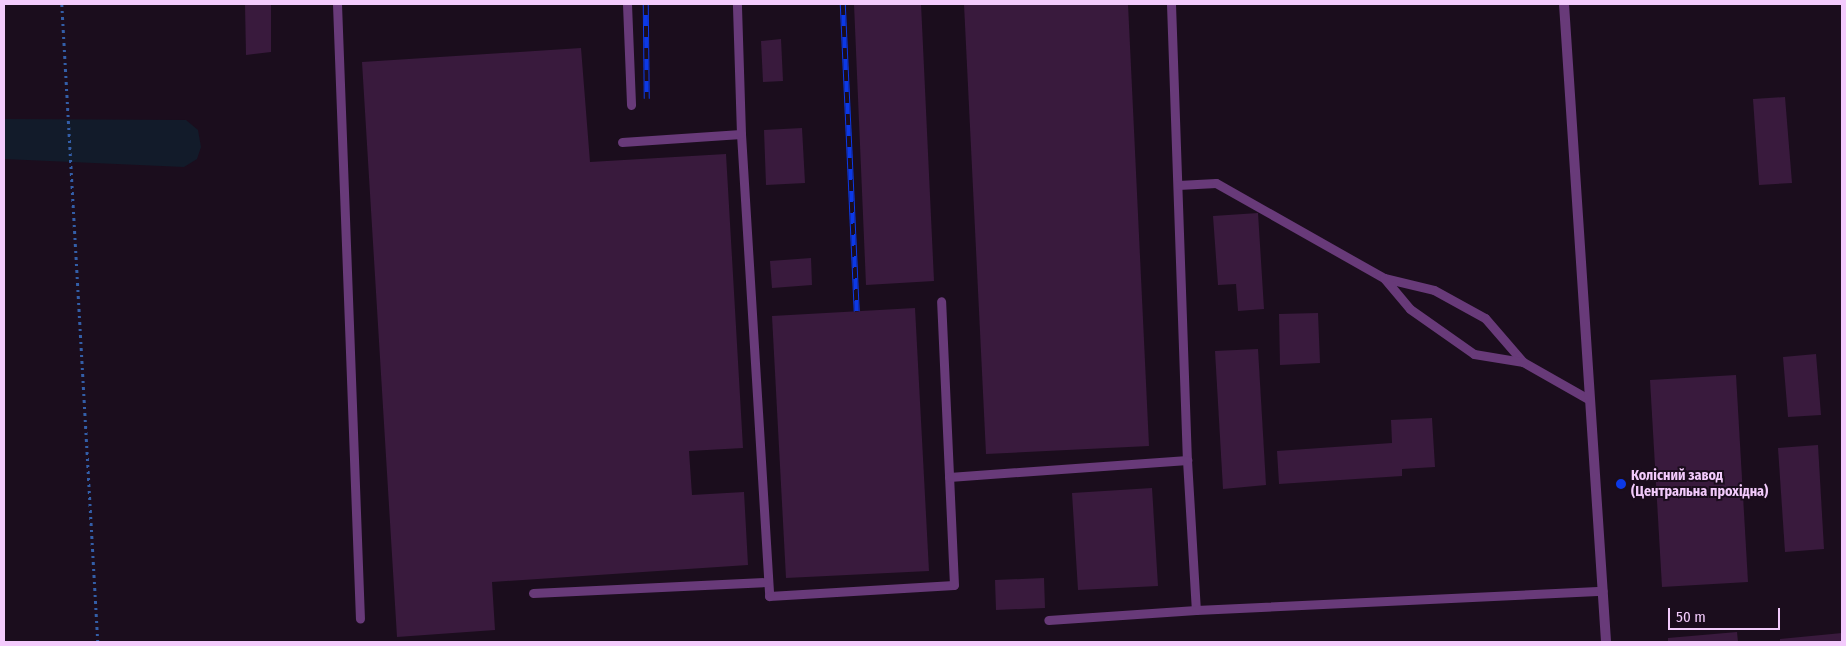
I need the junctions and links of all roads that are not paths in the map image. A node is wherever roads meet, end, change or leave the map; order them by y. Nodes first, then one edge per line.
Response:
1 (337, 4) edge
2 (627, 4) edge
3 (737, 4) edge
4 (1171, 4) edge
5 (1564, 4) edge
6 (631, 105) dead end
7 (740, 134) junction
8 (622, 142) dead end
9 (1178, 185) junction
10 (1384, 278) junction
11 (941, 301) dead end
12 (1524, 362) junction
13 (1590, 400) junction
14 (1187, 460) junction
15 (949, 477) junction
16 (768, 582) junction
17 (1603, 591) junction
18 (533, 593) dead end
19 (1196, 610) junction
20 (360, 619) dead end
21 (1048, 620) dead end
22 (1606, 642) edge

1 - 20 lane
2 - 6 lane
3 - 7 lane
4 - 9 lane
5 - 13 street
7 - 8 lane
7 - 16 lane
9 - 10 lane
9 - 14 lane
10 - 12 lane
10 - 12 lane
11 - 15 lane
12 - 13 lane
13 - 17 street
14 - 15 lane
14 - 19 lane
15 - 16 lane
16 - 18 lane
17 - 19 lane
17 - 22 street
19 - 21 lane

